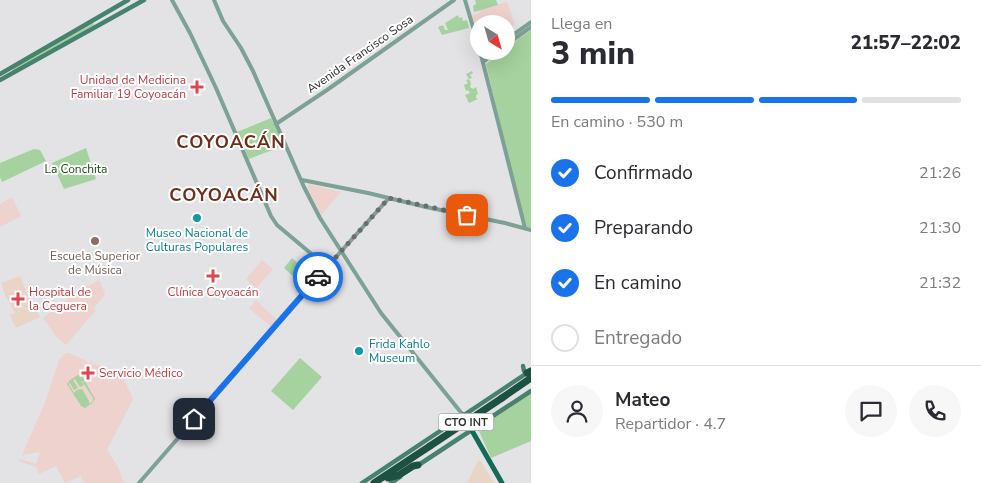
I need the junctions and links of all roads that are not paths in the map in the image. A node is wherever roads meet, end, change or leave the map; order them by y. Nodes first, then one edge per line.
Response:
1 (128, 0) edge
2 (144, 0) edge
3 (172, 0) edge
4 (214, 0) edge
5 (454, 0) edge
6 (465, 0) edge
7 (470, 17) edge
8 (531, 22) edge
9 (531, 27) edge
10 (515, 34) edge
11 (515, 39) edge
12 (482, 61) edge
13 (0, 74) edge
14 (0, 80) edge
15 (276, 124) junction
16 (301, 179) junction
17 (389, 198) junction
18 (525, 228) junction
19 (531, 230) edge
20 (342, 251) junction
21 (327, 267) junction
22 (529, 372) edge
23 (531, 384) edge
24 (531, 391) edge
25 (503, 400) junction
26 (479, 404) junction
27 (463, 415) junction
28 (488, 420) junction
29 (472, 430) junction
30 (431, 447) junction
31 (418, 465) joint
32 (378, 472) junction
33 (390, 481) edge
34 (139, 483) edge
35 (362, 483) edge
36 (369, 483) edge
37 (374, 483) edge
38 (381, 483) edge
39 (502, 483) edge

1 - 13 main road
2 - 14 main road
3 - 21 street
4 - 15 street
5 - 15 street, Avenida Francisco Sosa
6 - 7 street
8 - 10 street
9 - 11 street
12 - 18 street
15 - 16 street
16 - 17 street
16 - 20 street
17 - 18 street
17 - 20 street
18 - 19 street
20 - 21 street
20 - 27 street
21 - 34 street
22 - 25 highway, CTO INT
22 - 26 main road, CTO INT
23 - 25 highway, CTO INT
24 - 28 main road, CTO INT
25 - 30 highway, CTO INT, bridge
26 - 27 main road, CTO INT
26 - 28 main road
27 - 29 main road
27 - 32 main road, CTO INT
28 - 29 main road, CTO INT
29 - 31 main road, CTO INT
29 - 39 main road
30 - 33 highway, CTO INT
30 - 37 highway, CTO INT
31 - 33 highway
32 - 35 main road, CTO INT
32 - 36 highway
33 - 38 highway, CTO INT

